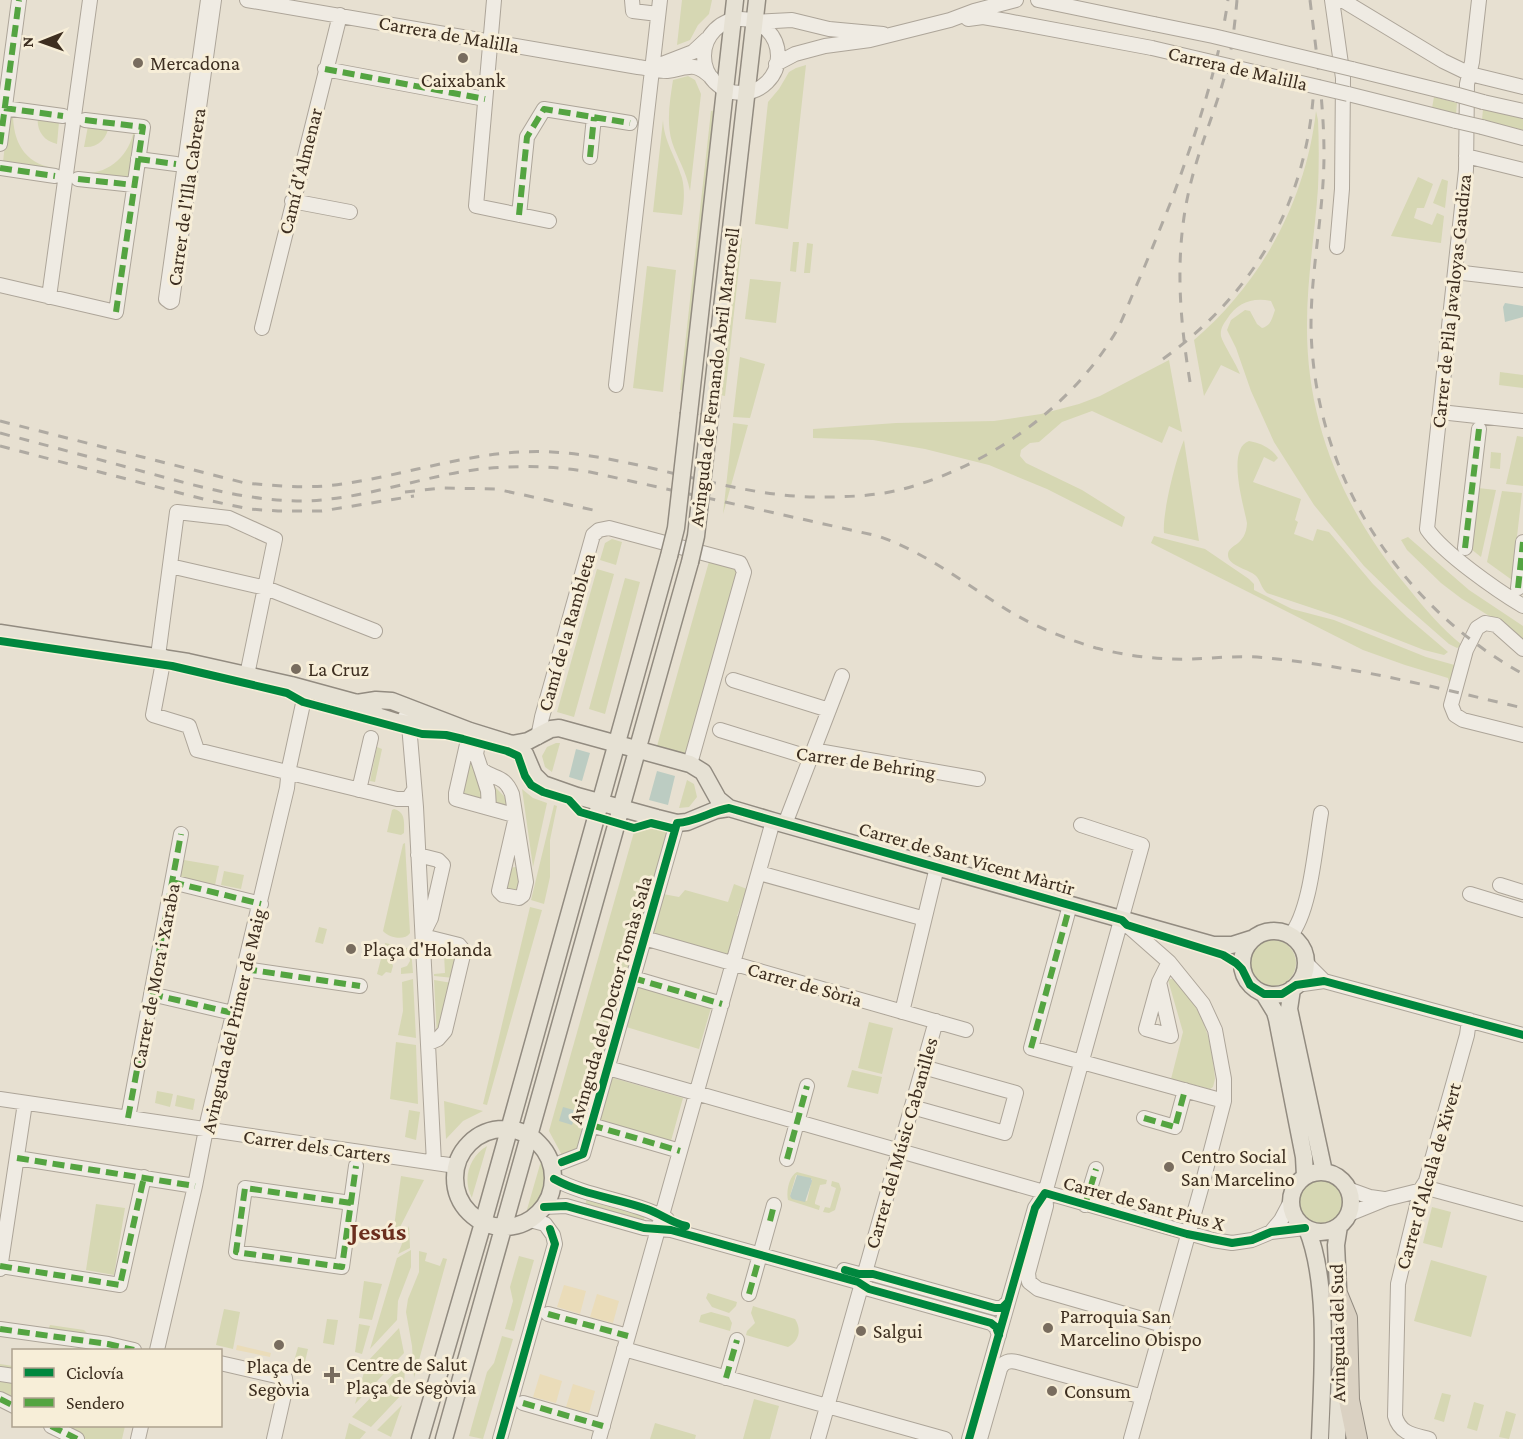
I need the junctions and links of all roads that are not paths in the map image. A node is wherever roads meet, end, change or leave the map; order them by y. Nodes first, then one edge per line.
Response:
1 (19, 0) edge
2 (90, 0) edge
3 (208, 0) edge
4 (214, 0) edge
5 (247, 0) edge
6 (494, 0) edge
7 (632, 0) edge
8 (735, 0) edge
9 (757, 0) edge
10 (1016, 0) edge
11 (1038, 0) edge
12 (1332, 0) edge
13 (1342, 0) edge
14 (1479, 0) edge
15 (659, 7) edge
16 (340, 15) junction
17 (733, 20) junction
18 (950, 20) junction
19 (755, 22) junction
20 (888, 34) junction
21 (710, 36) junction
22 (489, 42) junction
23 (776, 64) junction
24 (325, 69) junction
25 (652, 69) junction
26 (1470, 74) junction
27 (718, 83) junction
28 (1523, 87) edge
29 (748, 92) junction
30 (484, 99) junction
31 (4, 108) junction
32 (1523, 111) edge
33 (63, 116) dead end
34 (594, 117) junction
35 (85, 120) dead end
36 (630, 123) dead end
37 (0, 136) edge
38 (1523, 138) edge
39 (1466, 156) junction
40 (590, 157) dead end
41 (138, 159) junction
42 (176, 164) dead end
43 (0, 168) edge
44 (1523, 170) edge
45 (55, 176) dead end
46 (78, 178) dead end
47 (134, 185) junction
48 (292, 201) junction
49 (350, 212) dead end
50 (519, 215) junction
51 (549, 221) dead end
52 (1337, 247) dead end
53 (1455, 272) junction
54 (1523, 280) edge
55 (0, 285) edge
56 (49, 297) junction
57 (262, 328) dead end
58 (616, 385) dead end
59 (1440, 412) junction
60 (1523, 421) edge
61 (1479, 429) dead end
62 (1523, 542) edge
63 (1465, 548) dead end
64 (170, 567) junction
65 (266, 588) junction
66 (1518, 588) dead end
67 (1523, 606) edge
68 (375, 631) dead end
69 (0, 633) edge
70 (1523, 649) edge
71 (161, 656) junction
72 (247, 675) junction
73 (842, 676) dead end
74 (733, 680) dead end
75 (306, 690) junction
76 (829, 710) junction
77 (395, 714) junction
78 (720, 730) dead end
79 (475, 733) junction
80 (1523, 735) edge
81 (538, 737) junction
82 (371, 738) dead end
83 (616, 743) junction
84 (512, 744) junction
85 (638, 748) junction
86 (811, 758) junction
87 (696, 768) junction
88 (481, 769) junction
89 (531, 770) junction
90 (289, 772) junction
91 (978, 779) dead end
92 (359, 790) junction
93 (414, 790) junction
94 (601, 802) junction
95 (489, 808) junction
96 (621, 808) junction
97 (729, 808) junction
98 (1321, 813) dead end
99 (779, 822) junction
100 (678, 823) junction
101 (1081, 825) dead end
102 (182, 834) dead end
103 (418, 855) junction
104 (937, 867) junction
105 (759, 873) junction
106 (172, 882) junction
107 (1500, 885) dead end
108 (1523, 892) edge
109 (1470, 894) dead end
110 (261, 904) junction
111 (1070, 905) junction
112 (1523, 910) edge
113 (918, 917) dead end
114 (1124, 923) junction
115 (423, 935) junction
116 (1290, 936) junction
117 (644, 938) junction
118 (1254, 938) junction
119 (1169, 962) junction
120 (1305, 962) junction
121 (733, 964) junction
122 (245, 969) junction
123 (1242, 969) junction
124 (633, 978) junction
125 (1324, 981) junction
126 (1159, 982) dead end
127 (360, 986) dead end
128 (1294, 987) junction
129 (152, 994) junction
130 (1264, 994) junction
131 (722, 1004) junction
132 (902, 1012) junction
133 (233, 1013) junction
134 (1468, 1020) junction
135 (936, 1021) junction
136 (966, 1030) dead end
137 (1523, 1035) edge
138 (429, 1043) junction
139 (1082, 1062) junction
140 (923, 1067) junction
141 (608, 1068) junction
142 (807, 1086) dead end
143 (1185, 1090) junction
144 (696, 1094) junction
145 (0, 1099) edge
146 (1224, 1101) junction
147 (25, 1103) junction
148 (912, 1107) junction
149 (128, 1118) junction
150 (1144, 1118) dead end
151 (797, 1122) junction
152 (591, 1125) junction
153 (509, 1128) junction
154 (207, 1130) junction
155 (528, 1135) junction
156 (680, 1151) junction
157 (899, 1152) junction
158 (17, 1158) junction
159 (787, 1159) dead end
160 (434, 1163) junction
161 (356, 1166) dead end
162 (456, 1166) junction
163 (1096, 1168) dead end
164 (1324, 1172) junction
165 (553, 1173) junction
166 (1305, 1176) junction
167 (144, 1177) junction
168 (6, 1182) edge
169 (195, 1186) junction
170 (1426, 1187) junction
171 (1348, 1189) junction
172 (581, 1191) junction
173 (1045, 1193) junction
174 (1386, 1199) junction
175 (351, 1203) junction
176 (1290, 1203) junction
177 (774, 1205) dead end
178 (1085, 1205) junction
179 (544, 1207) junction
180 (576, 1209) junction
181 (1523, 1215) edge
182 (530, 1220) junction
183 (1344, 1220) junction
184 (483, 1223) junction
185 (660, 1223) junction
186 (502, 1228) junction
187 (1306, 1229) junction
188 (1270, 1232) junction
189 (1187, 1234) junction
190 (761, 1251) junction
191 (0, 1268) edge
192 (863, 1279) junction
193 (749, 1294) dead end
194 (1338, 1296) junction
195 (1008, 1302) junction
196 (548, 1314) dead end
197 (1163, 1325) junction
198 (0, 1329) edge
199 (999, 1335) junction
200 (737, 1340) dead end
201 (626, 1343) junction
202 (130, 1349) edge
203 (161, 1349) edge
204 (222, 1363) edge
205 (726, 1378) junction
206 (1143, 1397) junction
207 (523, 1403) dead end
208 (827, 1406) junction
209 (55, 1427) edge
210 (601, 1432) edge
211 (78, 1439) edge
212 (274, 1439) edge
213 (420, 1439) edge
214 (444, 1439) edge
215 (500, 1439) edge
216 (818, 1439) edge
217 (945, 1439) edge
218 (969, 1439) edge
219 (980, 1439) edge
220 (1131, 1439) edge
221 (1320, 1439) edge
222 (1337, 1439) edge
223 (1357, 1439) edge
224 (1429, 1439) edge

1 - 31 street
2 - 56 street
3 - 4 street, Carrer de l'Illa Cabrera
5 - 16 street, Carrera de Malilla
6 - 22 street
7 - 15 street
8 - 17 main road, Avinguda de Fernando Abril Martorell
9 - 19 main road, Avinguda de Fernando Abril Martorell
10 - 18 street, Carrera de Malilla
11 - 32 street, Carrera de Malilla, bridge
12 - 52 street
13 - 26 street
14 - 26 street, Carrer de Pila Javaloyas Gaudiza
15 - 25 street
16 - 22 street, Carrera de Malilla
16 - 24 street, Camí d'Almenar
17 - 19 street, Carrera de Malilla
17 - 21 street
17 - 27 main road, Avinguda de Fernando Abril Martorell
18 - 20 street, Carrera de Malilla
18 - 38 street, Carrera de Malilla, bridge
19 - 20 street, Carrera de Malilla
19 - 23 street
19 - 29 main road, Avinguda de Fernando Abril Martorell
20 - 23 street, Carrera de Malilla
21 - 25 street
21 - 27 street
22 - 25 street, Carrera de Malilla
22 - 30 street
23 - 29 street
24 - 30 street
24 - 48 street, Camí d'Almenar
25 - 27 street, Carrera de Malilla
25 - 58 street
26 - 28 street
26 - 39 street, Carrer de Pila Javaloyas Gaudiza
27 - 29 street, Carrera de Malilla
27 - 83 main road, Avinguda de Fernando Abril Martorell, bridge
29 - 85 main road, Avinguda de Fernando Abril Martorell, bridge
30 - 50 street
31 - 33 street
31 - 37 street
34 - 36 street
34 - 40 street
34 - 50 street
35 - 41 street
39 - 44 street
39 - 53 street, Carrer de Pila Javaloyas Gaudiza
41 - 42 street
41 - 47 street
43 - 45 street
46 - 47 street
47 - 56 street
48 - 49 street
48 - 57 street, Camí d'Almenar
50 - 51 street
53 - 54 street
53 - 59 street, Carrer de Pila Javaloyas Gaudiza
55 - 56 street
59 - 60 street
59 - 67 street, Carrer de Pila Javaloyas Gaudiza
61 - 63 street
62 - 66 street
64 - 65 street
64 - 65 street
64 - 71 street
65 - 68 street
65 - 72 street
69 - 71 main road
70 - 80 street
71 - 72 main road
71 - 90 street
72 - 75 main road
73 - 76 street
74 - 76 street
75 - 77 main road
75 - 90 street, Avinguda del Primer de Maig
76 - 86 street
77 - 79 main road
77 - 79 main road
77 - 93 street
78 - 86 street, Carrer de Behring
79 - 84 main road
79 - 88 street
79 - 95 street
81 - 83 main road
81 - 84 main road
81 - 87 street, Camí de la Rambleta
81 - 89 main road
82 - 92 street
83 - 85 main road
83 - 94 main road, Avinguda de Fernando Abril Martorell
84 - 89 main road
85 - 87 main road
85 - 96 main road, Avinguda del Doctor Tomàs Sala
86 - 91 street, Carrer de Behring
86 - 99 street
87 - 97 main road
87 - 100 main road
88 - 95 street
88 - 95 street
89 - 94 main road
90 - 92 street
90 - 110 street, Avinguda del Primer de Maig
92 - 93 street
93 - 103 street
94 - 96 main road
94 - 153 main road
96 - 100 main road
96 - 155 main road, Avinguda del Doctor Tomàs Sala
97 - 99 main road, Carrer de Sant Vicent Màrtir
97 - 100 main road
98 - 116 street
99 - 104 main road, Carrer de Sant Vicent Màrtir
99 - 105 street
100 - 117 street, Avinguda del Doctor Tomàs Sala
101 - 114 street
102 - 106 street, Carrer de Mora i Xaraba
103 - 115 street
103 - 115 street
104 - 111 main road, Carrer de Sant Vicent Màrtir
104 - 132 street
105 - 113 street
105 - 121 street
106 - 110 street
106 - 129 street, Carrer de Mora i Xaraba
107 - 108 street
109 - 112 street
110 - 122 street, Avinguda del Primer de Maig
111 - 114 main road, Carrer de Sant Vicent Màrtir
111 - 139 street
114 - 118 main road, Carrer de Sant Vicent Màrtir
114 - 119 street
114 - 123 main road, Carrer de Sant Vicent Màrtir
114 - 139 street
115 - 138 street
115 - 138 street
116 - 118 main road
116 - 120 main road
117 - 121 street, Carrer de Sòria
117 - 124 street, Avinguda del Doctor Tomàs Sala
118 - 123 main road
119 - 126 street
119 - 146 street
120 - 125 street
120 - 128 main road
121 - 131 street
121 - 132 street, Carrer de Sòria
122 - 127 street
122 - 133 street, Avinguda del Primer de Maig
123 - 130 main road
124 - 131 street
124 - 141 street, Avinguda del Doctor Tomàs Sala
125 - 128 street
125 - 134 street
128 - 130 main road
128 - 164 main road
129 - 133 street
129 - 149 street, Carrer de Mora i Xaraba
130 - 166 main road
131 - 144 street
132 - 135 street, Carrer de Sòria
133 - 154 street, Avinguda del Primer de Maig
134 - 137 street
134 - 170 street, Carrer d'Alcalà de Xivert
135 - 136 street, Carrer de Sòria
135 - 140 street, Carrer del Músic Cabanilles
138 - 160 street
139 - 143 street
139 - 173 street
140 - 148 street, Carrer del Músic Cabanilles
140 - 148 street
141 - 144 street, Carrer de Sant Pius X
141 - 152 street, Avinguda del Doctor Tomàs Sala
142 - 151 street
143 - 146 street
143 - 150 street
144 - 151 street, Carrer de Sant Pius X
144 - 156 street
145 - 147 street, Carrer dels Carters
146 - 189 street
147 - 149 street, Carrer dels Carters
147 - 158 street
148 - 157 street, Carrer del Músic Cabanilles
149 - 154 street, Carrer dels Carters
151 - 157 street, Carrer de Sant Pius X
151 - 159 street
152 - 156 street
152 - 165 street, Avinguda del Doctor Tomàs Sala
153 - 155 main road
153 - 162 main road
153 - 184 main road
154 - 160 street, Carrer dels Carters
154 - 169 street, Avinguda del Primer de Maig
155 - 165 main road
155 - 186 main road, Avinguda del Doctor Tomàs Sala
156 - 185 street
157 - 173 street, Carrer de Sant Pius X
157 - 192 street, Carrer del Músic Cabanilles
158 - 167 street
158 - 168 street
160 - 162 street, Carrer dels Carters
161 - 175 street
162 - 184 main road
163 - 178 street
164 - 166 main road
164 - 171 main road
165 - 172 street
165 - 179 main road
166 - 176 main road
167 - 169 street
167 - 191 street
168 - 191 street
169 - 203 street, Avinguda del Primer de Maig
170 - 174 street
170 - 181 street
170 - 224 street, Carrer d'Alcalà de Xivert
171 - 174 street
171 - 183 main road
172 - 180 street
172 - 185 street
173 - 178 street, Carrer de Sant Pius X
173 - 195 street
173 - 197 street
174 - 183 street
175 - 175 street
176 - 187 main road
176 - 188 street
177 - 190 street
178 - 189 street, Carrer de Sant Pius X
179 - 180 street
179 - 182 main road
180 - 185 street
182 - 186 main road
182 - 215 street
183 - 187 main road
183 - 194 main road, Avinguda del Sud
184 - 186 main road
184 - 213 main road
185 - 190 street
185 - 201 street
186 - 214 main road, Avinguda del Doctor Tomàs Sala
187 - 188 street, Carrer de Sant Pius X
187 - 221 main road, Avinguda del Sud
188 - 189 street, Carrer de Sant Pius X
189 - 197 street
190 - 192 street
190 - 193 street
192 - 195 street
192 - 199 street
192 - 208 street, Carrer del Músic Cabanilles
194 - 222 main road, Avinguda del Sud
194 - 223 highway
195 - 199 street
196 - 201 street
197 - 206 street
198 - 202 street
199 - 218 street
200 - 205 street
201 - 205 street
201 - 210 street
204 - 212 street
205 - 208 street
206 - 219 street
206 - 220 street
207 - 210 street
208 - 216 street, Carrer del Músic Cabanilles
208 - 217 street
209 - 211 street

